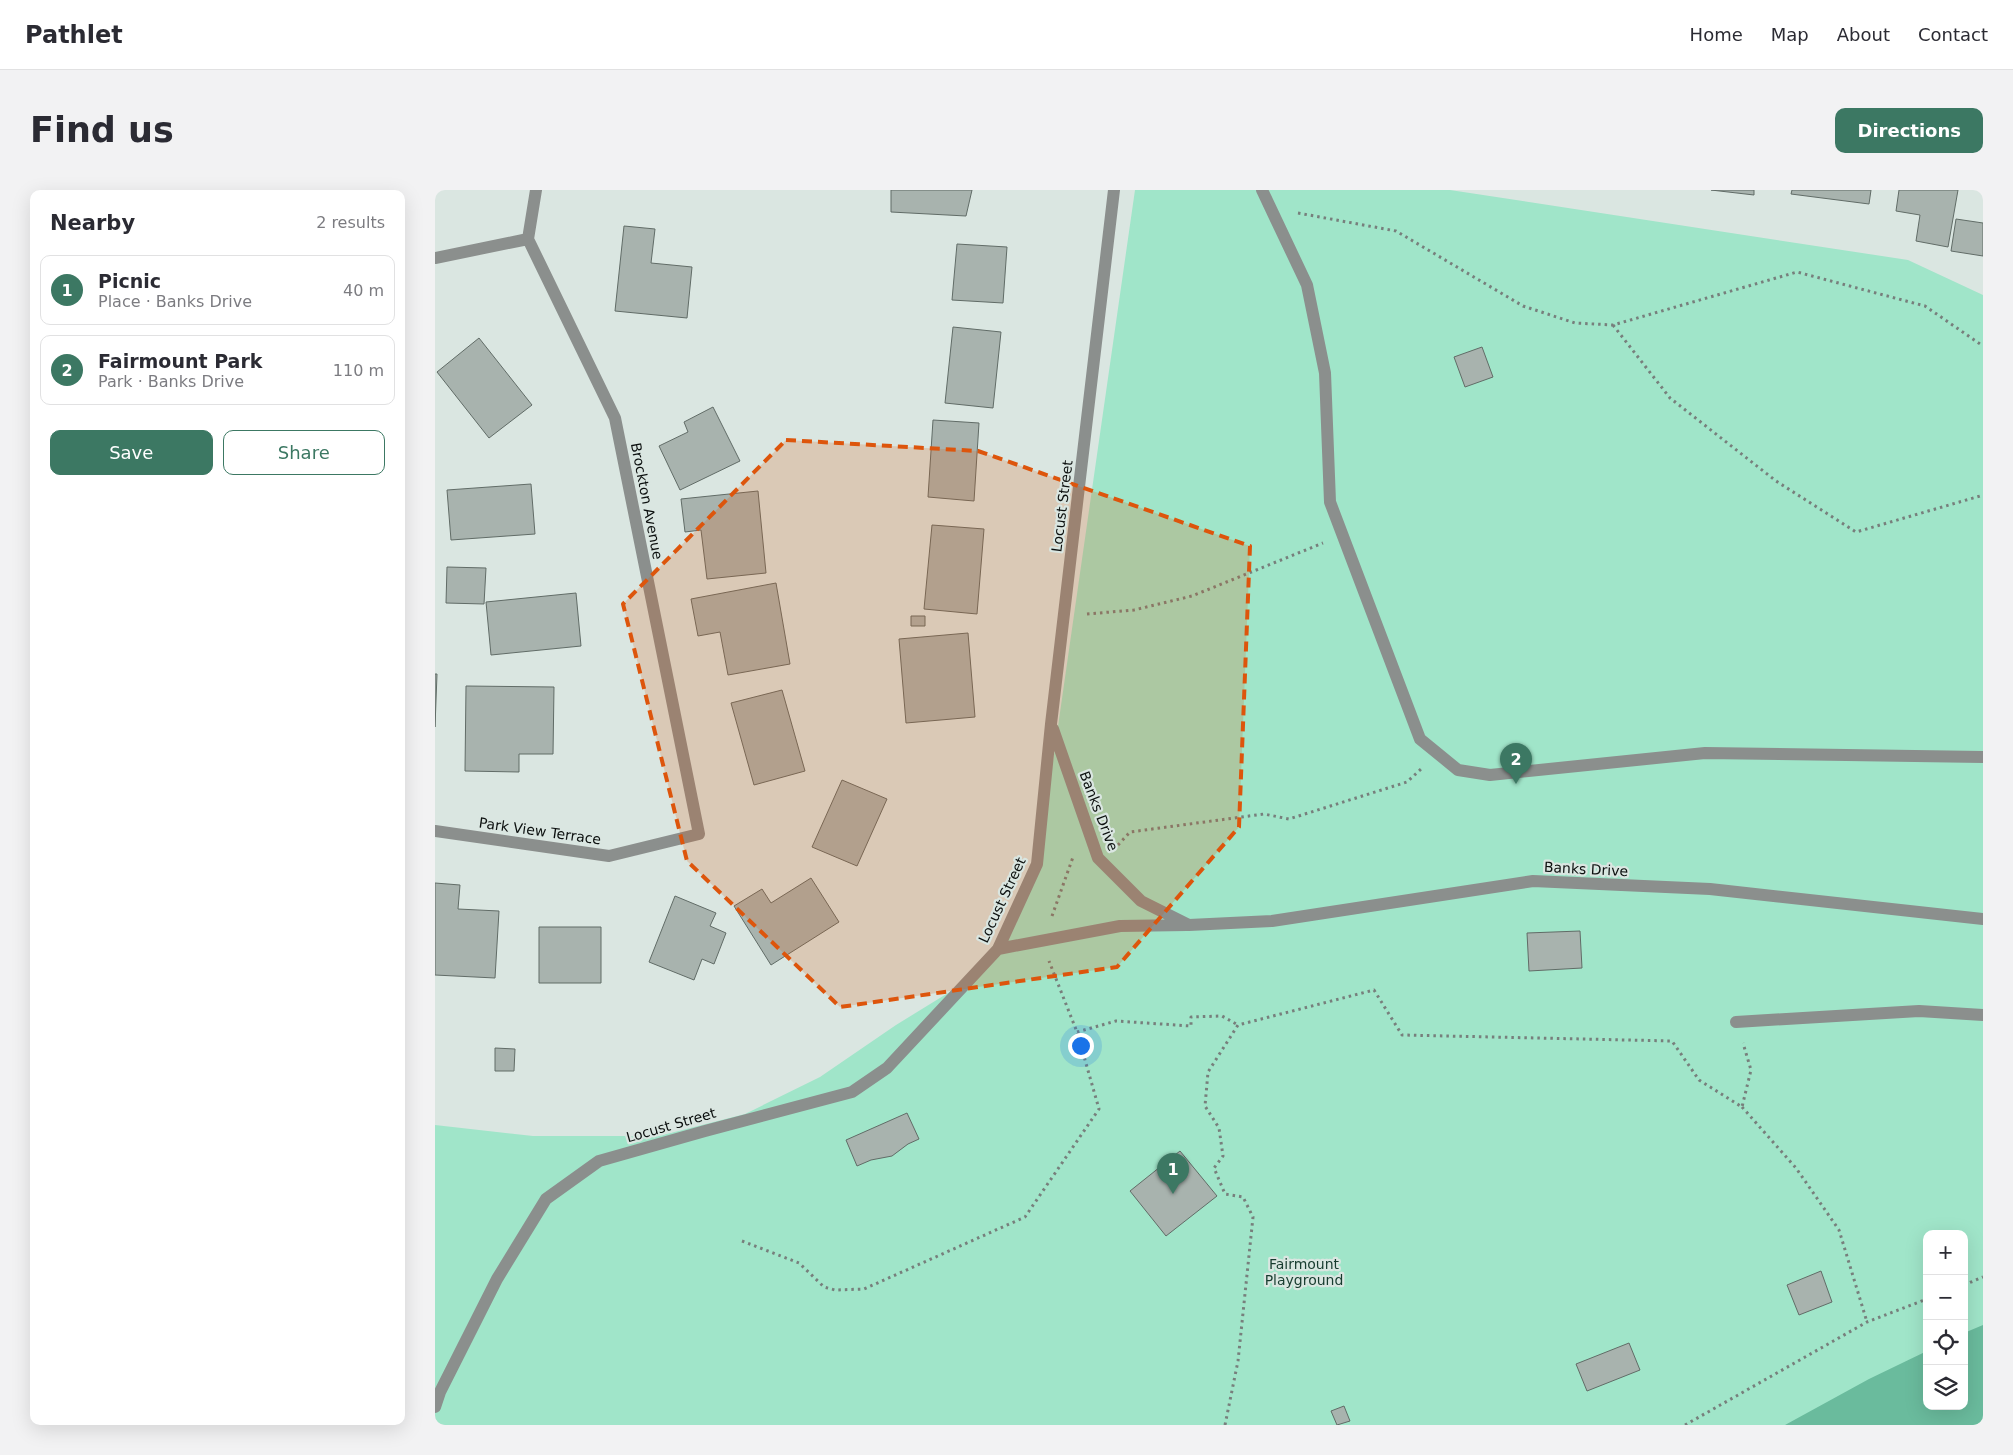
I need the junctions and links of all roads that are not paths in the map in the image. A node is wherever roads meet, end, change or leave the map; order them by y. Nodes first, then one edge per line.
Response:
1 (535, 190) edge
2 (1114, 190) edge
3 (1262, 190) edge
4 (528, 239) junction
5 (435, 258) edge
6 (1051, 724) junction
7 (1983, 757) edge
8 (435, 831) edge
9 (699, 834) joint
10 (1983, 919) edge
11 (1189, 925) junction
12 (999, 949) junction
13 (1983, 1015) edge
14 (1736, 1022) road end
15 (435, 1407) edge

1 - 4 street
2 - 6 street, Locust Street
3 - 7 street
4 - 5 street
4 - 9 street, Brockton Avenue
6 - 11 street, Banks Drive
6 - 12 street, Locust Street
8 - 9 street, Park View Terrace
10 - 11 street, Banks Drive
11 - 12 street, Banks Drive
12 - 15 street, Locust Street
13 - 14 street

